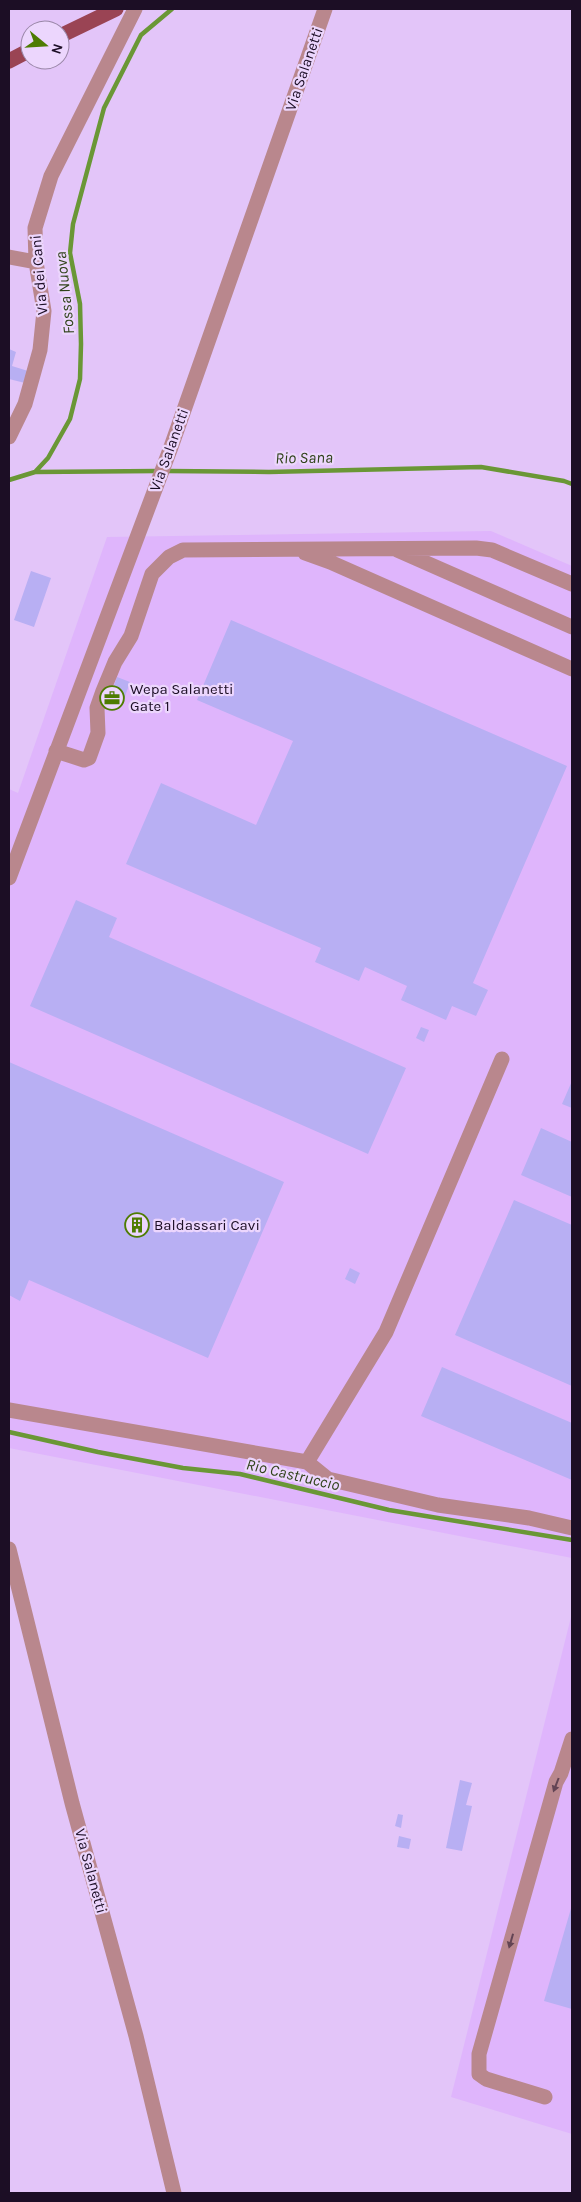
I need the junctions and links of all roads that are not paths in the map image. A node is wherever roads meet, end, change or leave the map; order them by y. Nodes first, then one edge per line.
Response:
1 (116, 9) edge
2 (134, 9) edge
3 (322, 13) edge
4 (70, 31) edge
5 (9, 257) edge
6 (36, 262) junction
7 (9, 437) edge
8 (393, 548) junction
9 (296, 550) junction
10 (572, 584) edge
11 (572, 626) edge
12 (572, 669) edge
13 (56, 751) junction
14 (9, 878) edge
15 (502, 1059) dead end
16 (9, 1410) edge
17 (307, 1462) junction
18 (572, 1528) edge
19 (9, 1549) edge
20 (572, 1739) edge
21 (545, 2097) dead end
22 (174, 2193) edge

1 - 4 main road
2 - 6 street, Via dei Cani
3 - 13 street, Via Salanetti
5 - 6 street
6 - 7 street, Via dei Cani
8 - 9 street
8 - 10 street
8 - 11 street
9 - 12 street
9 - 13 street
13 - 14 street, Via Salanetti
15 - 17 street
16 - 17 street
17 - 18 street
19 - 22 street, Via Salanetti
20 -> 21 street

